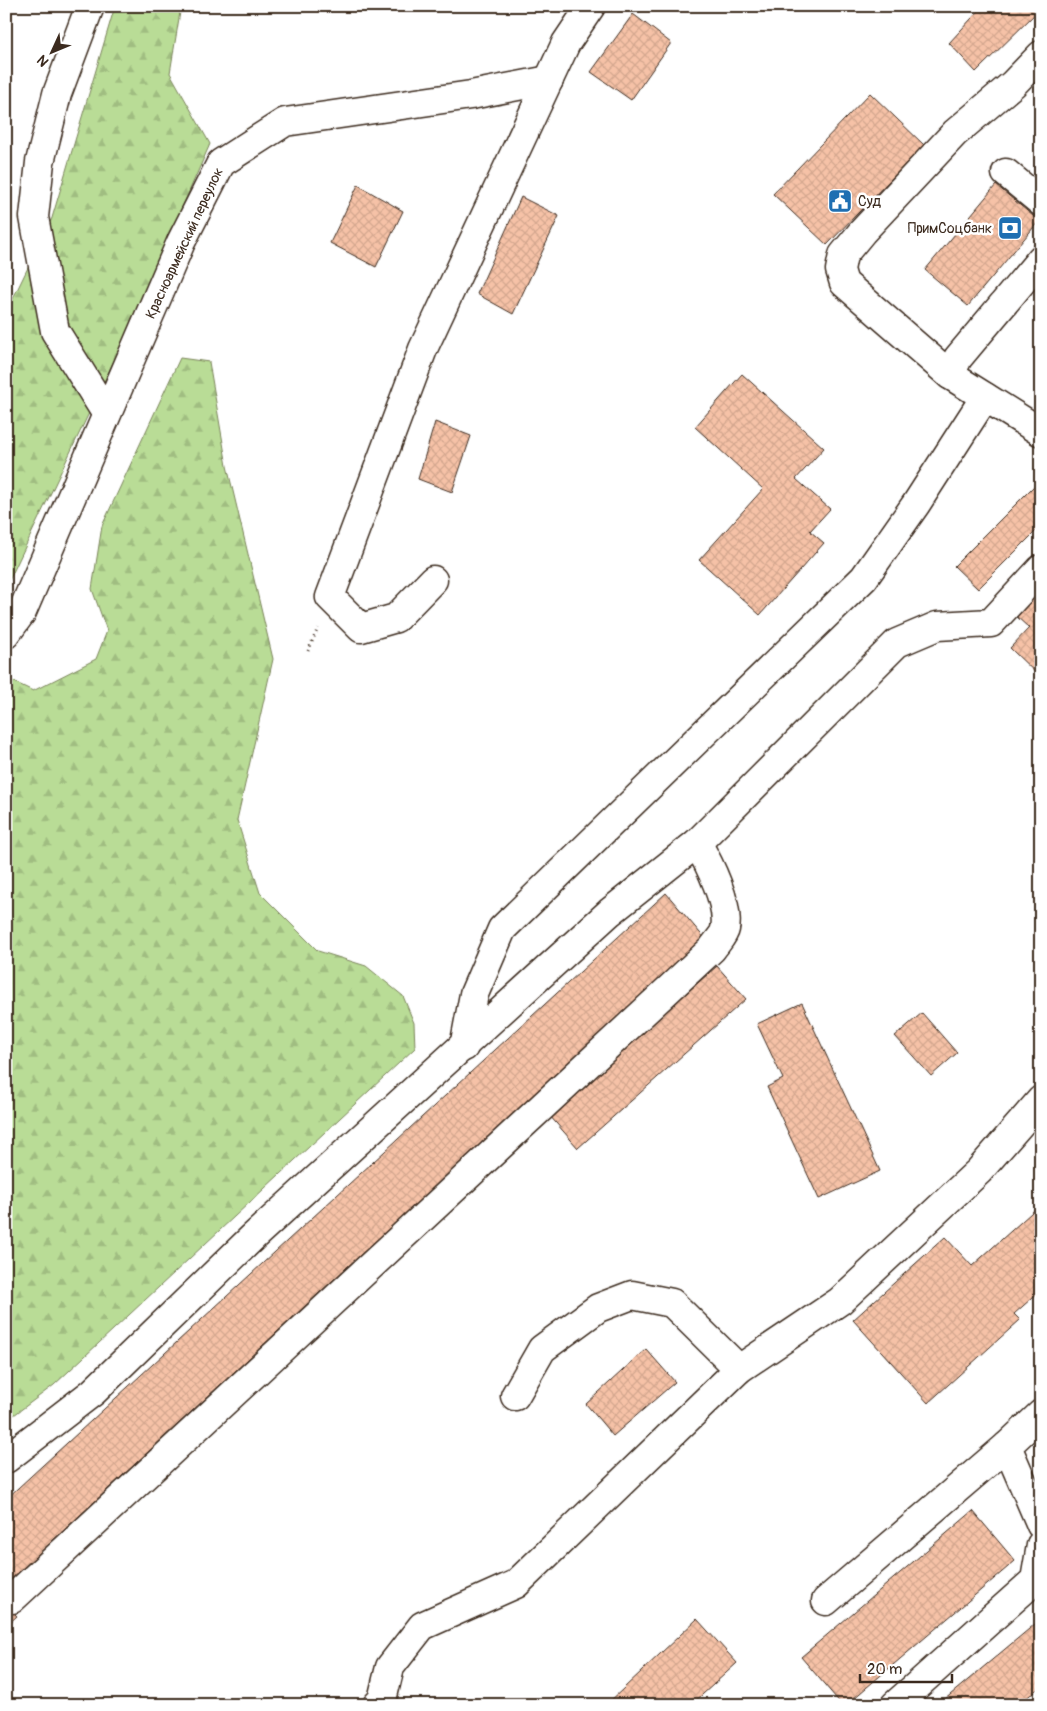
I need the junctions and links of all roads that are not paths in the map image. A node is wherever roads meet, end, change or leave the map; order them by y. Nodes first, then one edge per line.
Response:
1 (90, 6) edge
2 (591, 6) edge
3 (1041, 55) edge
4 (549, 80) junction
5 (1006, 173) dead end
6 (1041, 202) edge
7 (1041, 259) edge
8 (950, 375) junction
9 (985, 397) junction
10 (106, 413) junction
11 (1041, 432) edge
12 (1041, 569) edge
13 (433, 580) dead end
14 (6, 634) edge
15 (697, 843) junction
16 (464, 1046) junction
17 (1041, 1100) edge
18 (739, 1369) junction
19 (515, 1396) dead end
20 (1041, 1414) edge
21 (1007, 1446) junction
22 (6, 1459) edge
23 (1041, 1525) edge
24 (1041, 1544) edge
25 (12, 1599) dead end
26 (826, 1601) dead end
27 (377, 1705) edge
28 (895, 1705) edge

1 - 10 street
2 - 4 street
3 - 8 street
4 - 10 street, Красноармейский переулок
4 - 13 street
5 - 6 street
7 - 8 street
8 - 9 street
9 - 11 street
9 - 16 street
10 - 14 street, Красноармейский переулок
12 - 15 street
15 - 16 street
15 - 25 street
16 - 22 street
17 - 18 street
18 - 19 street
18 - 27 street
20 - 21 street
21 - 23 street
21 - 26 street
24 - 28 street

